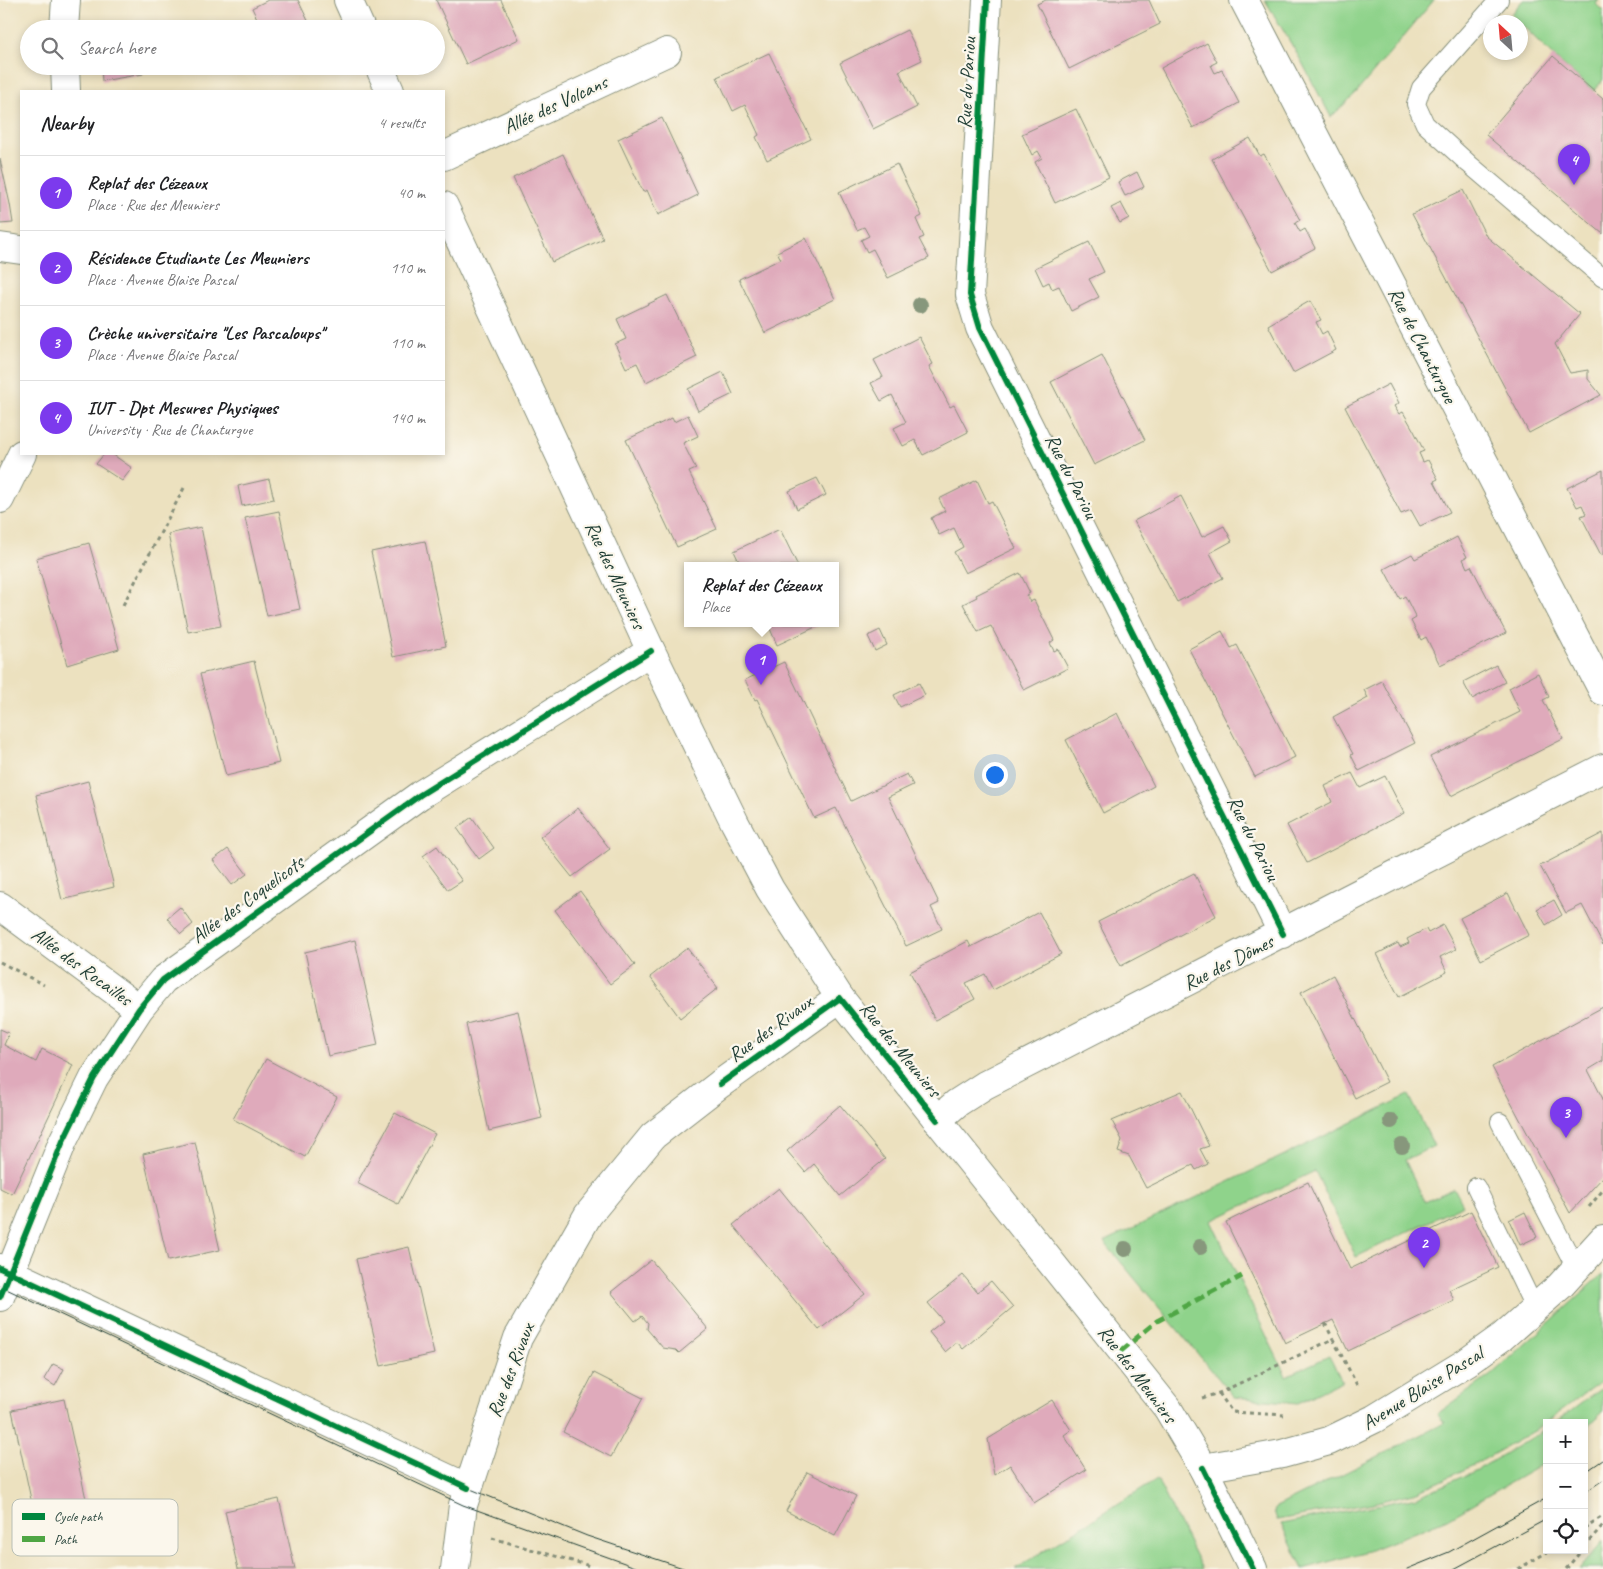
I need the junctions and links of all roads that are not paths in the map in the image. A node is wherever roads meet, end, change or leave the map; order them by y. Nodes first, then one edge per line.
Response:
1 (66, 0) edge
2 (348, 0) edge
3 (987, 0) edge
4 (1244, 0) edge
5 (1499, 0) edge
6 (65, 20) edge
7 (357, 20) edge
8 (667, 52) dead end
9 (65, 75) edge
10 (383, 75) edge
11 (66, 90) edge
12 (390, 90) edge
13 (445, 156) edge
14 (445, 208) edge
15 (0, 248) edge
16 (20, 250) edge
17 (1603, 278) edge
18 (22, 455) edge
19 (0, 499) edge
20 (651, 651) junction
21 (1603, 691) edge
22 (1603, 768) edge
23 (0, 906) edge
24 (1283, 934) junction
25 (840, 998) junction
26 (139, 1009) junction
27 (937, 1120) junction
28 (1500, 1122) dead end
29 (1476, 1187) dead end
30 (1603, 1239) edge
31 (1576, 1268) junction
32 (4, 1279) edge
33 (1534, 1309) junction
34 (1203, 1468) junction
35 (468, 1488) junction
36 (455, 1569) edge
37 (1253, 1569) edge

1 - 6 street
2 - 7 street
3 - 24 street, Rue du Pariou
4 - 21 street, Rue de Chanturgue
5 - 17 lane
8 - 13 street, Allée des Volcans
9 - 11 street
10 - 12 street
14 - 20 street, Rue des Meuniers
15 - 16 street
18 - 19 street
20 - 25 street, Rue des Meuniers
20 - 26 street, Allée des Coquelicots
22 - 24 street, Rue des Dômes
23 - 26 street, Allée des Rocailles
24 - 27 street, Rue des Dômes
25 - 27 street, Rue des Meuniers
25 - 35 street, Rue des Rivaux
26 - 32 street, Allée des Coquelicots
27 - 34 street, Rue des Meuniers
28 - 31 lane
29 - 33 lane
30 - 31 street, Avenue Blaise Pascal
31 - 33 street, Avenue Blaise Pascal
32 - 35 street
33 - 34 street, Avenue Blaise Pascal
34 - 37 street, Rue des Meuniers
35 - 36 street, Rue des Rivaux

